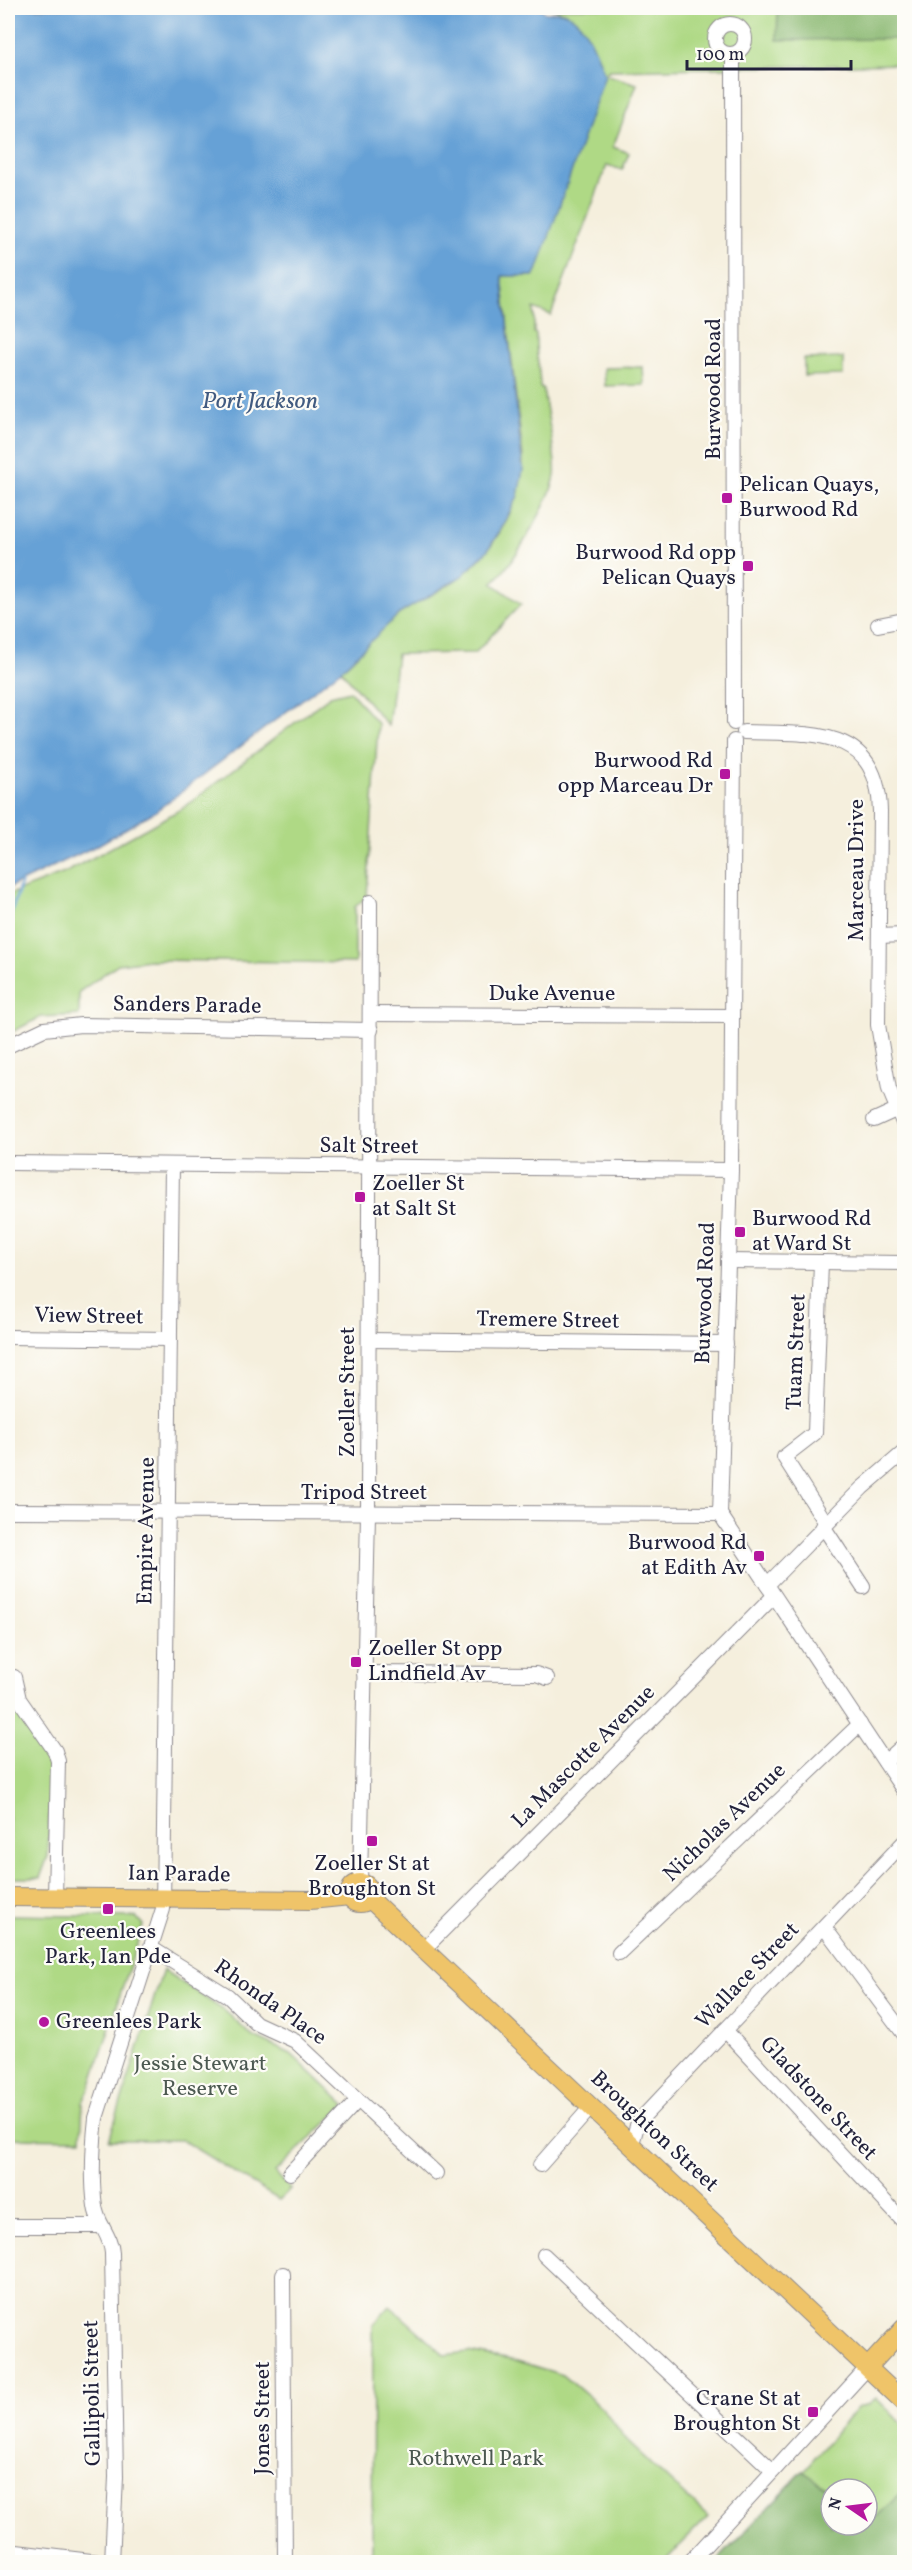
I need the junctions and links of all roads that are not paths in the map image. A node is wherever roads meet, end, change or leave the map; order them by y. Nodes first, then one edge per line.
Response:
1 (733, 54) dead end
2 (904, 620) edge
3 (879, 625) dead end
4 (737, 732) junction
5 (370, 902) dead end
6 (904, 935) edge
7 (879, 936) junction
8 (370, 1014) junction
9 (732, 1016) junction
10 (371, 1030) junction
11 (8, 1046) edge
12 (896, 1110) junction
13 (874, 1120) dead end
14 (904, 1125) edge
15 (8, 1163) edge
16 (172, 1165) junction
17 (370, 1168) junction
18 (731, 1170) junction
19 (728, 1261) junction
20 (821, 1262) junction
21 (904, 1263) edge
22 (8, 1337) edge
23 (170, 1339) junction
24 (369, 1340) junction
25 (726, 1344) junction
26 (904, 1452) edge
27 (8, 1511) edge
28 (168, 1513) junction
29 (368, 1514) junction
30 (720, 1514) junction
31 (825, 1525) junction
32 (863, 1587) dead end
33 (771, 1590) junction
34 (364, 1673) junction
35 (14, 1677) dead end
36 (548, 1678) dead end
37 (860, 1724) junction
38 (904, 1746) edge
39 (885, 1762) junction
40 (904, 1791) edge
41 (904, 1842) edge
42 (360, 1892) junction
43 (8, 1898) edge
44 (56, 1898) junction
45 (164, 1898) junction
46 (824, 1927) junction
47 (151, 1948) junction
48 (425, 1948) junction
49 (619, 1953) dead end
50 (725, 2030) junction
51 (904, 2034) edge
52 (358, 2100) junction
53 (592, 2106) junction
54 (632, 2144) junction
55 (540, 2165) dead end
56 (291, 2173) dead end
57 (436, 2173) dead end
58 (904, 2222) edge
59 (8, 2226) edge
60 (102, 2226) junction
61 (544, 2255) dead end
62 (283, 2274) dead end
63 (904, 2328) edge
64 (868, 2367) junction
65 (904, 2402) edge
66 (773, 2471) junction
67 (8, 2551) edge
68 (8, 2562) edge
69 (14, 2562) edge
70 (99, 2562) edge
71 (112, 2562) edge
72 (285, 2562) edge
73 (690, 2562) edge

1 - 4 street, Burwood Road
2 - 3 street
4 - 7 street, Marceau Drive
4 - 9 street, Burwood Road
5 - 8 street, Zoeller Street
6 - 7 street
7 - 12 street, Marceau Drive
8 - 9 street, Duke Avenue
8 - 10 street, Zoeller Street
9 - 18 street, Burwood Road
10 - 11 street, Sanders Parade
10 - 17 street, Zoeller Street
12 - 13 street
12 - 14 street, Marceau Drive
15 - 16 street, Salt Street
16 - 17 street, Salt Street
16 - 23 street, Empire Avenue
17 - 18 street, Salt Street
17 - 24 street, Zoeller Street
18 - 19 street, Burwood Road
19 - 20 street
19 - 25 street, Burwood Road
20 - 21 street
20 - 31 street, Tuam Street
22 - 23 street, View Street
23 - 28 street, Empire Avenue
24 - 25 street, Tremere Street
24 - 29 street, Zoeller Street
25 - 30 street, Burwood Road
26 - 31 street, La Mascotte Avenue
27 - 28 street, Tripod Street
28 - 29 street, Tripod Street
28 - 45 street, Empire Avenue
29 - 30 street, Tripod Street
29 - 34 street, Zoeller Street
30 - 33 street
31 - 32 street, Tuam Street
31 - 33 street, La Mascotte Avenue
33 - 37 street
33 - 48 street, La Mascotte Avenue
34 - 36 street
34 - 42 street, Zoeller Street
35 - 44 street
37 - 39 street
37 - 49 street, Nicholas Avenue
38 - 39 street
39 - 40 street
41 - 46 street, Wallace Street
42 - 45 main road, Ian Parade
42 - 48 main road, Broughton Street
43 - 44 main road, Ian Parade
44 - 45 main road, Ian Parade
45 - 47 street, Empire Avenue
46 - 50 street, Wallace Street
46 - 51 street
47 - 52 street, Rhonda Place
47 - 60 street, Gallipoli Street
48 - 53 main road, Broughton Street
50 - 54 street, Wallace Street
50 - 58 street, Gladstone Street
52 - 56 street
52 - 57 street, Rhonda Place
53 - 54 main road, Broughton Street
53 - 55 street
54 - 64 main road, Broughton Street
59 - 60 street
60 - 71 street, Gallipoli Street
61 - 66 street
62 - 72 street, Jones Street
63 - 64 main road
64 - 65 main road, Broughton Street
64 - 66 street
66 - 73 street
67 - 70 street
68 - 69 street

